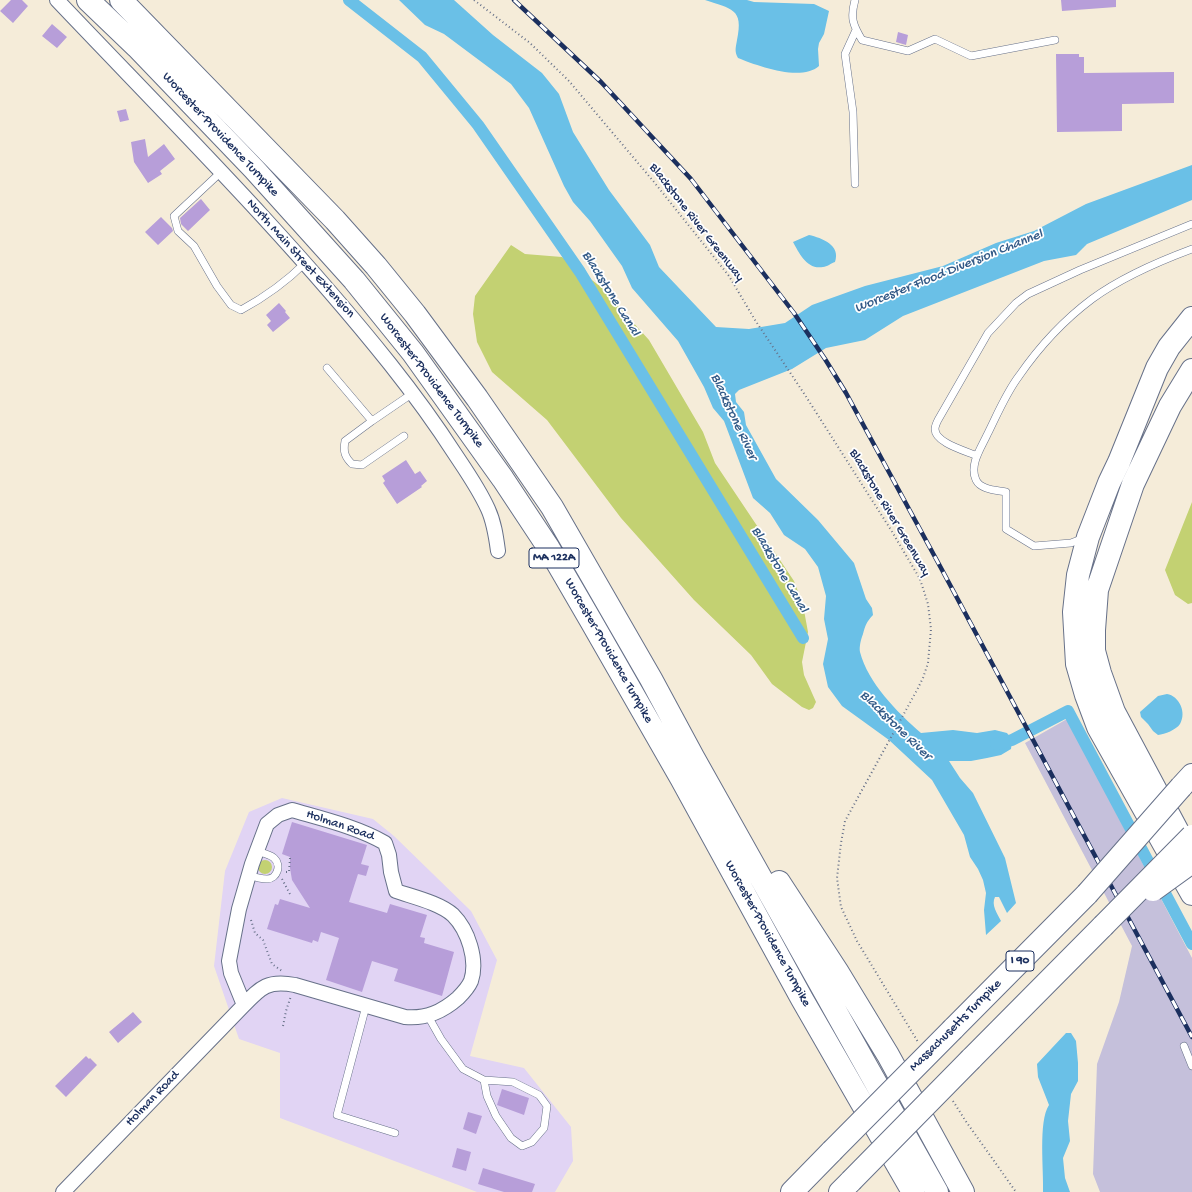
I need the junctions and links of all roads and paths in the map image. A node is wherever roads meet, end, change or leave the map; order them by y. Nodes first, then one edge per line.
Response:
1 (57, 0) edge
2 (88, 0) edge
3 (474, 0) edge
4 (855, 0) edge
5 (126, 4) edge
6 (856, 30) junction
7 (1055, 40) dead end
8 (221, 172) junction
9 (855, 184) dead end
10 (1192, 224) edge
11 (1192, 249) edge
12 (305, 264) junction
13 (1192, 318) edge
14 (327, 368) dead end
15 (1192, 370) edge
16 (413, 394) junction
17 (372, 421) junction
18 (404, 436) dead end
19 (977, 456) junction
20 (1088, 537) junction
21 (498, 550) dead end
22 (651, 679) junction
23 (1188, 789) edge
24 (1192, 836) edge
25 (256, 851) junction
26 (1192, 858) edge
27 (1192, 862) edge
28 (248, 875) junction
29 (277, 882) dead end
30 (1192, 894) edge
31 (291, 896) dead end
32 (251, 918) dead end
33 (1103, 926) junction
34 (282, 972) dead end
35 (291, 995) dead end
36 (244, 1005) junction
37 (366, 1006) junction
38 (428, 1016) junction
39 (283, 1026) dead end
40 (920, 1045) dead end
41 (1184, 1046) dead end
42 (1192, 1066) edge
43 (484, 1080) junction
44 (952, 1099) dead end
45 (395, 1133) dead end
46 (846, 1186) edge
47 (63, 1192) edge
48 (792, 1192) edge
49 (913, 1192) edge
50 (937, 1192) edge
51 (963, 1192) edge
52 (1016, 1192) edge

1 - 8 street, North Main Street Extension
2 - 49 highway, Worcester-Providence Turnpike / MA 122A
3 - 40 path, Blackstone River Greenway
4 - 6 lane
5 - 22 highway, Worcester-Providence Turnpike / MA 122A
6 - 7 lane
6 - 9 lane
8 - 12 street, North Main Street Extension
8 - 12 lane
10 - 19 lane
11 - 19 lane
12 - 16 street, North Main Street Extension
13 - 20 highway
14 - 17 lane
15 - 26 highway
16 - 17 lane
16 - 21 street, North Main Street Extension
17 - 18 lane
19 - 20 lane
20 - 30 highway
22 - 50 highway, Worcester-Providence Turnpike / MA 122A
22 - 51 highway
23 - 48 highway, Massachusetts Turnpike / I 90, bridge
24 - 33 highway, I 90, bridge
25 - 28 street, Holman Road
25 - 28 lane
25 - 38 street, Holman Road
27 - 33 highway, bridge
28 - 36 street, Holman Road
29 - 31 path
32 - 34 path
33 - 46 highway, I 90, bridge
35 - 39 path
36 - 37 street, Holman Road
36 - 47 street, Holman Road
37 - 38 street, Holman Road
37 - 45 lane
38 - 43 lane
41 - 42 lane
43 - 43 lane
44 - 52 path

